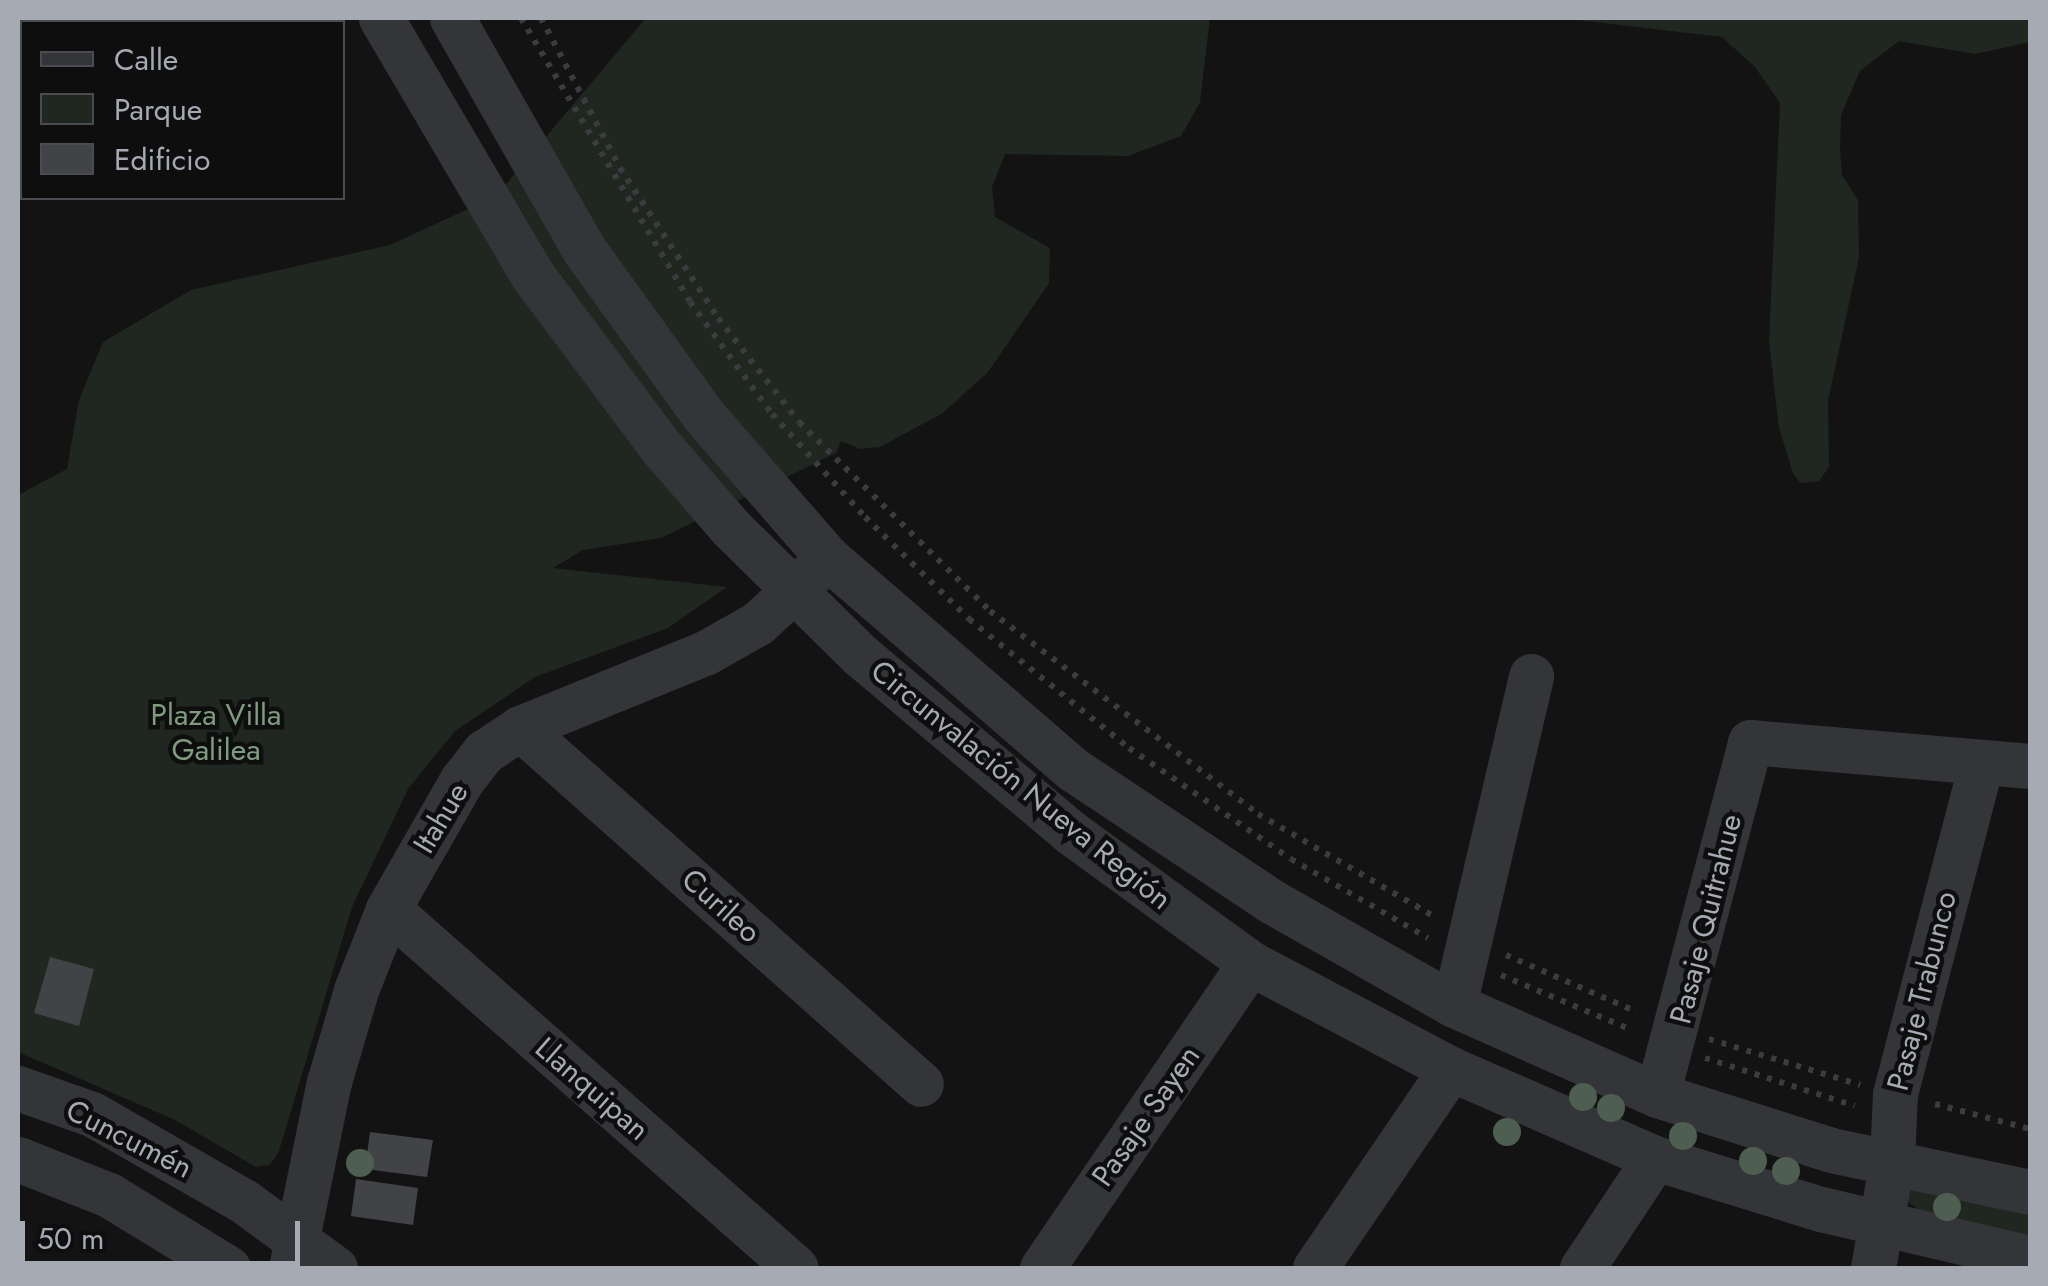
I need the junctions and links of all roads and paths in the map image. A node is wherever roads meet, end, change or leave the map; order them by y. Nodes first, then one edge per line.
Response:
1 (381, 18) edge
2 (452, 18) edge
3 (521, 18) edge
4 (541, 18) edge
5 (828, 558) junction
6 (794, 591) junction
7 (1531, 676) dead end
8 (520, 728) junction
9 (1981, 763) junction
10 (2030, 766) edge
11 (388, 908) junction
12 (1469, 949) junction
13 (1250, 963) junction
14 (1454, 1005) junction
15 (1676, 1038) junction
16 (1450, 1069) junction
17 (921, 1084) dead end
18 (18, 1088) edge
19 (1658, 1095) junction
20 (1893, 1124) junction
21 (2030, 1129) edge
22 (1655, 1158) junction
23 (18, 1159) edge
24 (2030, 1192) edge
25 (1881, 1222) junction
26 (293, 1253) edge
27 (2030, 1258) edge
28 (228, 1268) edge
29 (334, 1268) edge
30 (796, 1268) edge
31 (1042, 1268) edge
32 (1315, 1268) edge
33 (1582, 1268) edge
34 (1874, 1268) edge

1 - 6 street, Circunvalación Nueva Región
2 - 5 street, Circunvalación Nueva Región
3 - 12 path
4 - 12 path
5 - 6 street, Itahue
5 - 14 street, Circunvalación Nueva Región
6 - 8 street, Itahue
6 - 13 street, Circunvalación Nueva Región
7 - 12 street
8 - 11 street, Itahue
8 - 17 street, Curileo
9 - 10 street
9 - 15 street, Pasaje Quitrahue
9 - 20 street, Pasaje Trabunco
11 - 26 street, Itahue
11 - 30 street, Llanquipan
12 - 14 street
12 - 15 path
12 - 15 path
13 - 16 street, Circunvalación Nueva Región
13 - 31 street, Pasaje Sayen
14 - 19 street, Circunvalación Nueva Región
15 - 19 street, Pasaje Quitrahue
15 - 20 path
15 - 20 path
16 - 22 street, Circunvalación Nueva Región
16 - 32 street
18 - 26 street, Cuncumén
19 - 20 street, Circunvalación Nueva Región
20 - 21 path
20 - 24 street, Circunvalación Nueva Región
20 - 25 street, Pasaje Trabunco
22 - 25 street, Circunvalación Nueva Región
22 - 33 street
23 - 28 street, Cuncumén
25 - 27 street, Circunvalación Nueva Región
25 - 34 street, Pasaje Trabunco
26 - 29 street, Cuncumén

